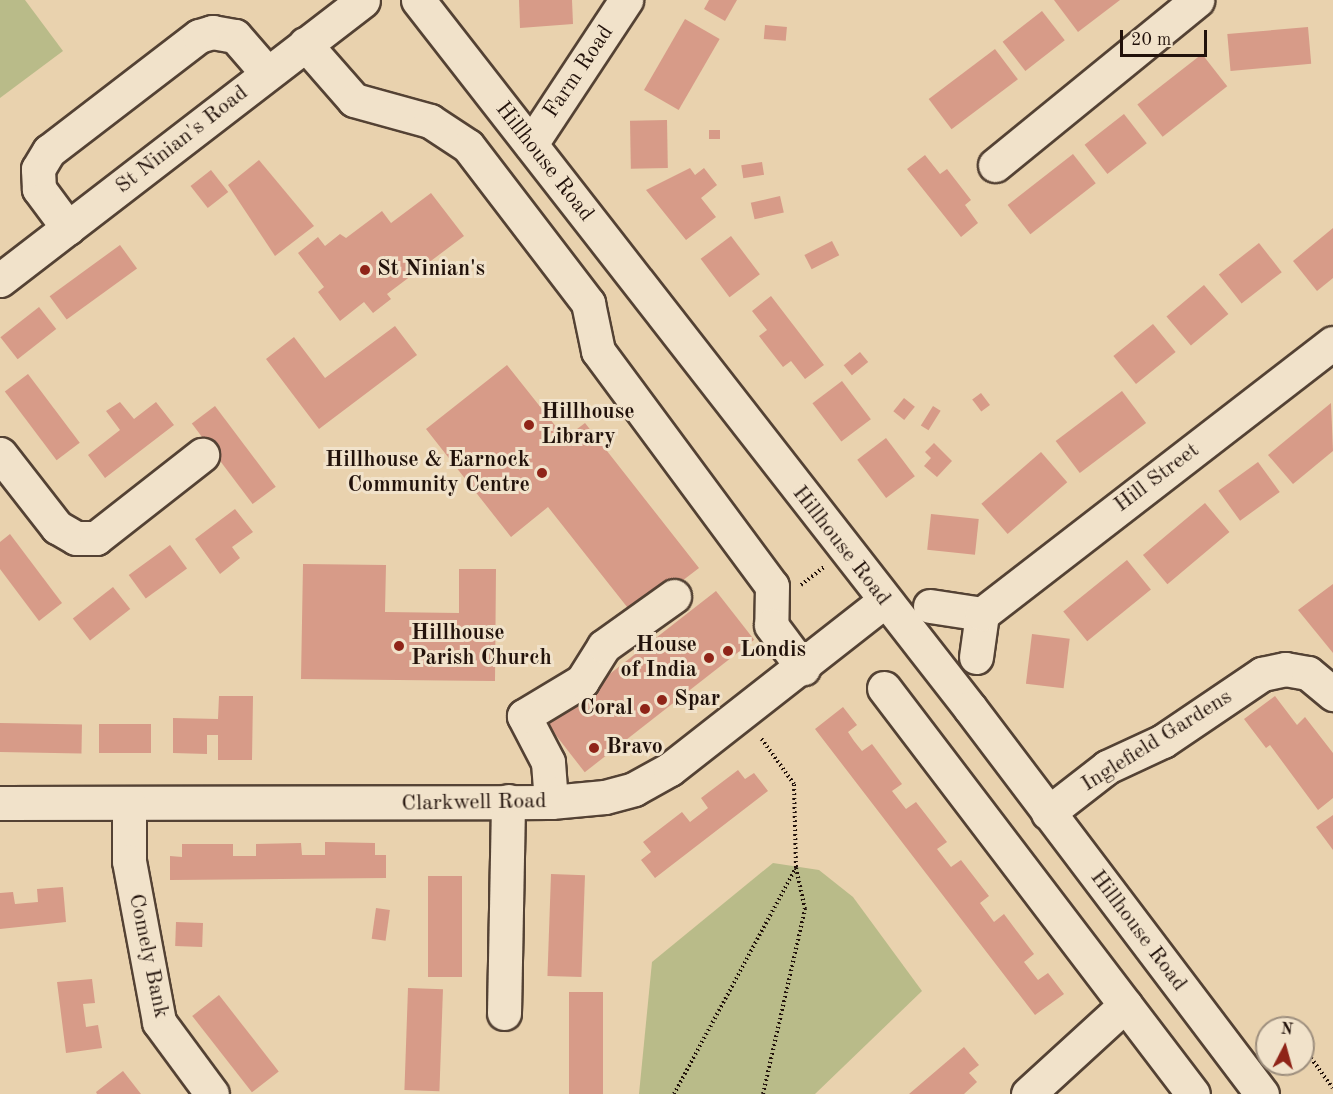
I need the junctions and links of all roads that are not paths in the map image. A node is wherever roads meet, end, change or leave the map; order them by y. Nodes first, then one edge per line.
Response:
1 (363, 0) edge
2 (418, 0) edge
3 (626, 0) edge
4 (1197, 0) edge
5 (305, 44) junction
6 (267, 73) junction
7 (531, 144) junction
8 (995, 165) dead end
9 (68, 228) junction
10 (0, 280) edge
11 (1333, 343) edge
12 (0, 454) edge
13 (202, 455) dead end
14 (674, 596) dead end
15 (884, 601) junction
16 (930, 606) dead end
17 (982, 614) junction
18 (976, 657) dead end
19 (803, 668) junction
20 (884, 688) dead end
21 (1333, 694) edge
22 (508, 801) junction
23 (551, 802) junction
24 (0, 803) edge
25 (129, 803) junction
26 (1048, 813) junction
27 (1125, 1005) junction
28 (504, 1013) dead end
29 (212, 1094) edge
30 (1028, 1094) edge
31 (1193, 1094) edge
32 (1262, 1094) edge

1 - 5 street, St Ninian's Road
2 - 7 street, Hillhouse Road
3 - 7 street, Farm Road
4 - 8 street
5 - 6 street, St Ninian's Road
5 - 19 street
6 - 9 street, St Ninian's Road
6 - 9 street
7 - 15 street, Hillhouse Road
9 - 10 street, St Ninian's Road
11 - 17 street, Hill Street
12 - 13 street
14 - 23 street
15 - 19 street, Clarkwell Road
15 - 26 street, Hillhouse Road
16 - 17 street
17 - 18 street
19 - 23 street, Clarkwell Road
20 - 27 street
21 - 26 street, Inglefield Gardens
22 - 23 street, Clarkwell Road
22 - 25 street, Clarkwell Road
22 - 28 street
24 - 25 street, Clarkwell Road
25 - 29 street, Comely Bank
26 - 32 street, Hillhouse Road
27 - 30 street
27 - 31 street

